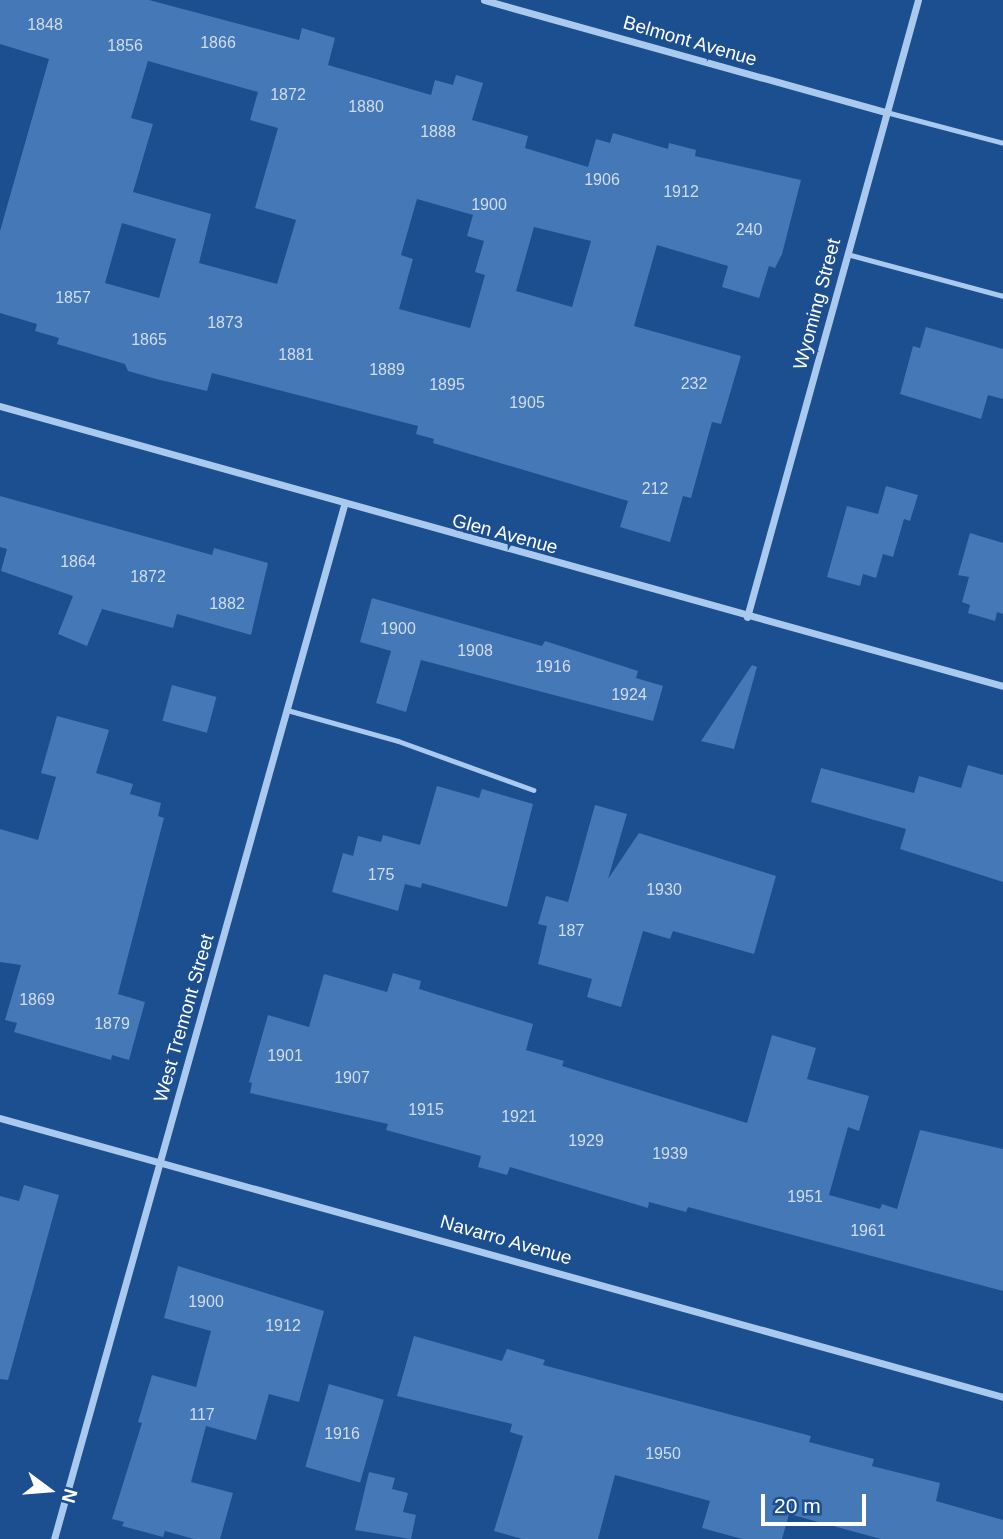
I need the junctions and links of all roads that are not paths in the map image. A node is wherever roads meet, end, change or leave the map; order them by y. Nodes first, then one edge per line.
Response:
1 (485, 0) edge
2 (918, 0) edge
3 (886, 112) junction
4 (1003, 142) edge
5 (847, 254) junction
6 (1003, 296) edge
7 (0, 406) edge
8 (344, 505) junction
9 (747, 617) junction
10 (1003, 686) edge
11 (286, 710) junction
12 (533, 790) dead end
13 (0, 1118) edge
14 (159, 1164) junction
15 (1003, 1397) edge
16 (54, 1539) edge

1 - 3 street, Belmont Avenue
2 - 3 street, Wyoming Street
3 - 4 lane
3 - 5 street, Wyoming Street
5 - 6 lane
5 - 9 street, Wyoming Street
7 - 8 street, Glen Avenue
8 - 9 street, Glen Avenue
8 - 11 street, West Tremont Street
9 - 10 street, Glen Avenue
11 - 12 lane
11 - 14 street, West Tremont Street
13 - 14 street, Navarro Avenue
14 - 15 street, Navarro Avenue
14 - 16 street, West Tremont Street

